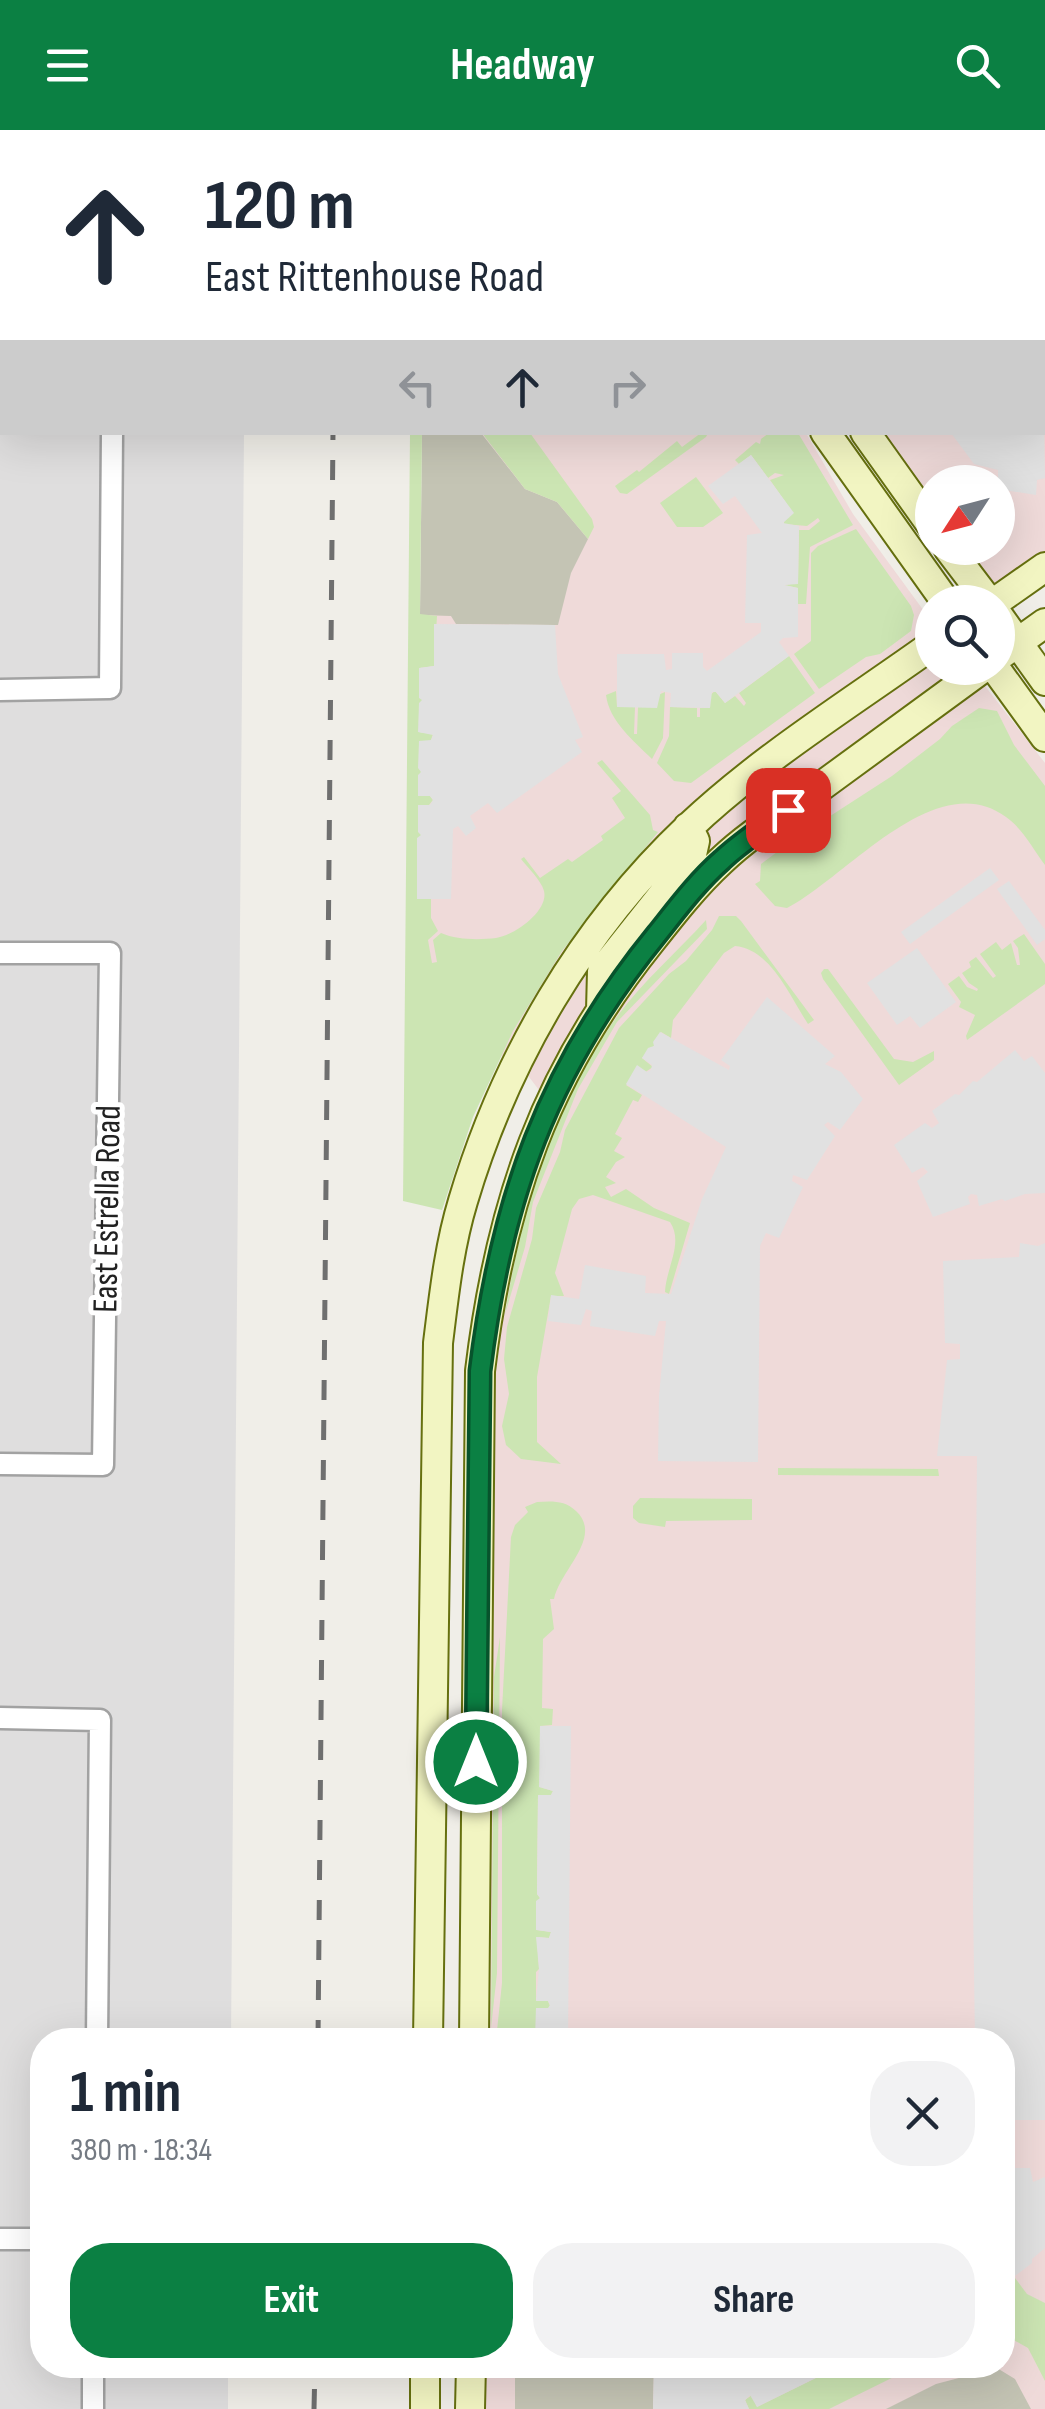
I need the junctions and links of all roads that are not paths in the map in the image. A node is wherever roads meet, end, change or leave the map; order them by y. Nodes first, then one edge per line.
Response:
1 (112, 435) edge
2 (827, 435) edge
3 (866, 435) edge
4 (915, 502) edge
5 (962, 565) edge
6 (1045, 567) edge
7 (934, 585) edge
8 (978, 585) edge
9 (1015, 587) edge
10 (1045, 623) edge
11 (1015, 645) edge
12 (1015, 656) edge
13 (915, 657) edge
14 (1045, 680) edge
15 (960, 685) edge
16 (1008, 685) edge
17 (0, 690) edge
18 (1045, 736) edge
19 (688, 828) junction
20 (0, 952) edge
21 (601, 1010) junction
22 (443, 1304) junction
23 (0, 1464) edge
24 (478, 1484) junction
25 (0, 1718) edge
26 (97, 2028) edge
27 (428, 2028) edge
28 (474, 2028) edge
29 (0, 2238) edge
30 (30, 2239) edge
31 (93, 2378) edge
32 (425, 2378) edge
33 (471, 2378) edge
34 (93, 2409) edge
35 (425, 2409) edge
36 (470, 2409) edge

1 - 17 street
2 - 7 main road
3 - 4 main road
5 - 8 main road
6 - 9 main road
10 - 11 main road
12 - 14 main road
13 - 19 main road
15 - 21 main road
16 - 18 main road
19 - 21 main road
19 - 22 main road
20 - 23 street, East Estrella Road
21 - 24 main road
22 - 24 main road
22 - 27 main road
24 - 28 main road
25 - 26 street
29 - 30 street
31 - 34 street
32 - 35 main road
33 - 36 main road

